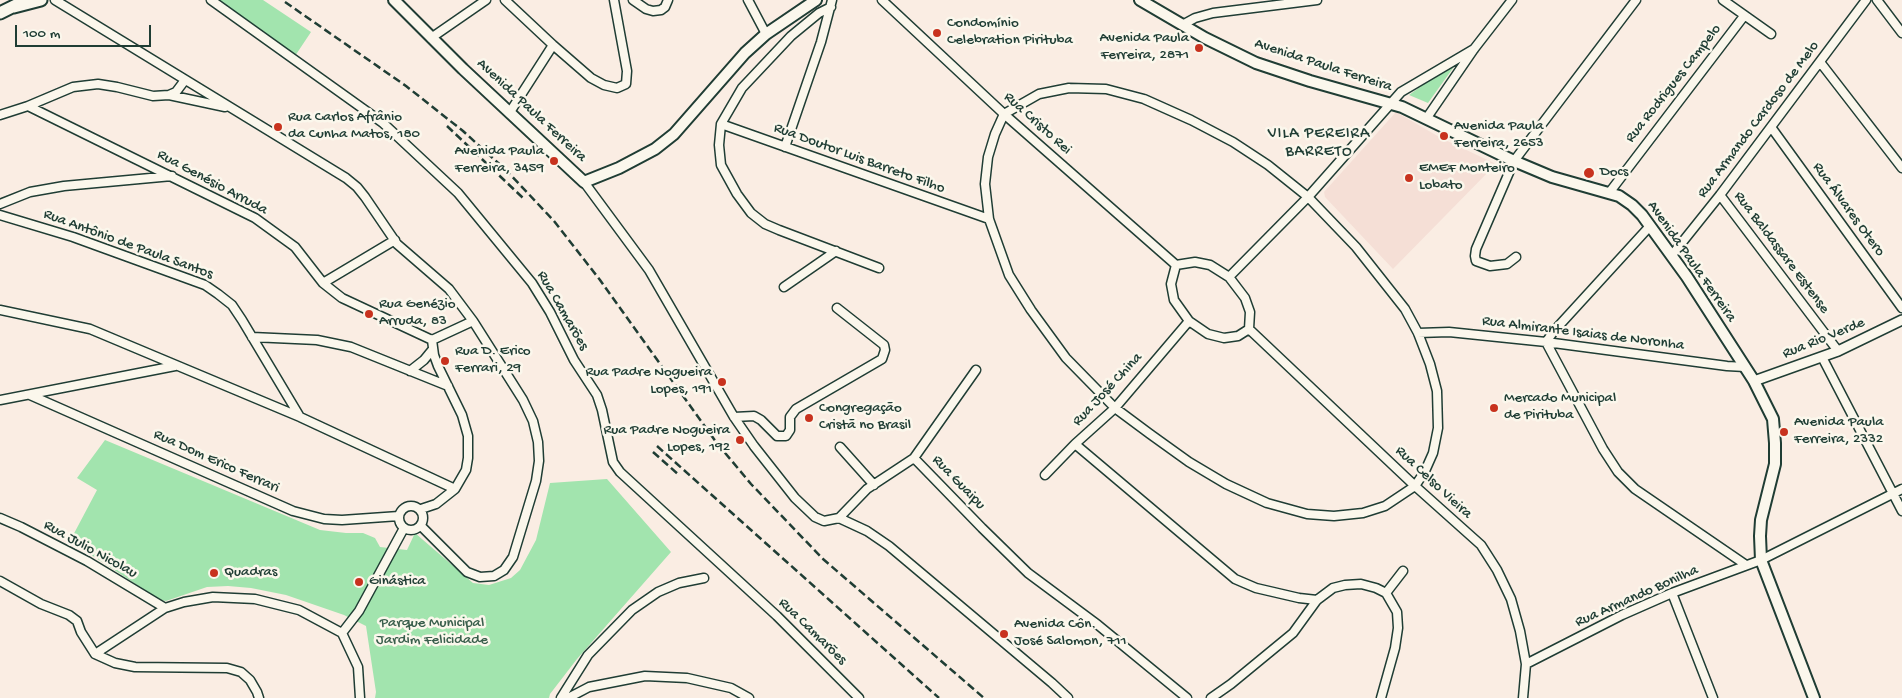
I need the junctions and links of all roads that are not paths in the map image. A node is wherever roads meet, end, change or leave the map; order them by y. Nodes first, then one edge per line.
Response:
1 (41, 0) edge
2 (54, 0) edge
3 (211, 0) edge
4 (394, 0) edge
5 (486, 0) edge
6 (505, 0) edge
7 (614, 0) edge
8 (633, 0) edge
9 (668, 0) edge
10 (748, 0) edge
11 (816, 0) edge
12 (882, 0) edge
13 (1140, 0) edge
14 (1317, 0) edge
15 (1512, 0) edge
16 (1636, 0) edge
17 (1722, 0) edge
18 (1866, 0) edge
19 (1877, 0) edge
20 (831, 3) edge
21 (18, 4) edge
22 (0, 13) edge
23 (1744, 16) junction
24 (1184, 24) junction
25 (1902, 33) edge
26 (766, 34) junction
27 (1771, 34) dead end
28 (431, 38) junction
29 (553, 45) junction
30 (1474, 49) junction
31 (1820, 62) junction
32 (186, 80) junction
33 (168, 95) junction
34 (1390, 104) junction
35 (28, 106) junction
36 (231, 108) junction
37 (510, 112) junction
38 (1004, 114) junction
39 (0, 115) edge
40 (1426, 119) junction
41 (721, 124) junction
42 (1771, 127) junction
43 (785, 147) junction
44 (1514, 161) junction
45 (1902, 168) edge
46 (172, 176) junction
47 (584, 182) junction
48 (1609, 193) junction
49 (1720, 196) junction
50 (1308, 197) junction
51 (0, 204) edge
52 (0, 215) edge
53 (989, 219) junction
54 (1650, 226) junction
55 (395, 240) junction
56 (836, 251) junction
57 (1672, 255) junction
58 (1516, 256) dead end
59 (1176, 265) junction
60 (880, 268) dead end
61 (1229, 277) junction
62 (323, 283) junction
63 (784, 287) dead end
64 (837, 308) dead end
65 (1902, 308) edge
66 (0, 310) edge
67 (1902, 320) edge
68 (473, 321) junction
69 (1189, 321) junction
70 (1249, 329) junction
71 (1418, 333) junction
72 (252, 336) junction
73 (1546, 342) junction
74 (432, 344) junction
75 (1838, 351) junction
76 (1822, 357) junction
77 (175, 366) junction
78 (1745, 367) junction
79 (976, 370) dead end
80 (410, 371) junction
81 (1754, 381) junction
82 (448, 386) junction
83 (30, 395) junction
84 (0, 400) edge
85 (1114, 408) junction
86 (300, 417) junction
87 (734, 417) junction
88 (1075, 444) junction
89 (840, 447) dead end
90 (914, 458) junction
91 (1045, 475) dead end
92 (874, 485) junction
93 (1416, 486) junction
94 (454, 489) junction
95 (1902, 490) edge
96 (1894, 494) junction
97 (421, 509) junction
98 (1902, 510) edge
99 (399, 516) junction
100 (0, 518) edge
101 (839, 518) junction
102 (421, 526) junction
103 (404, 528) junction
104 (1761, 560) junction
105 (1746, 565) junction
106 (1403, 571) dead end
107 (704, 578) dead end
108 (0, 581) edge
109 (1386, 593) junction
110 (1672, 593) junction
111 (1317, 600) junction
112 (165, 608) junction
113 (342, 633) junction
114 (96, 654) junction
115 (1526, 664) junction
116 (259, 698) edge
117 (360, 698) edge
118 (561, 698) edge
119 (568, 698) edge
120 (750, 698) edge
121 (860, 698) edge
122 (1068, 698) edge
123 (1187, 698) edge
124 (1211, 698) edge
125 (1381, 698) edge
126 (1523, 698) edge
127 (1713, 698) edge
128 (1814, 698) edge

1 - 21 main road
2 - 32 street
3 - 121 street, Rua Camarões
4 - 28 main road, Avenida Paula Ferreira
5 - 28 street
6 - 29 street
7 - 29 street
8 - 9 street
10 - 26 street
11 - 26 main road, Avenida Paula Ferreira
12 - 38 street, Rua Cristo Rei
13 - 24 main road, Avenida Paula Ferreira
14 - 24 street
15 - 30 street
16 - 44 street
17 - 23 street
18 - 31 street, Rua Armando Cardoso de Melo
19 - 25 street
20 - 41 street
20 - 43 street
21 - 22 main road
23 - 27 street
23 - 48 street, Rua Rodrigues Campelo
24 - 34 main road, Avenida Paula Ferreira
26 - 47 main road, Avenida Paula Ferreira
28 - 37 main road, Avenida Paula Ferreira
29 - 37 street
30 - 34 street
30 - 40 street
31 - 42 street, Rua Armando Cardoso de Melo
31 - 45 street
32 - 33 street
32 - 36 street
33 - 35 street
33 - 36 street
34 - 40 main road, Avenida Paula Ferreira
34 - 50 street
35 - 39 street
35 - 46 street, Rua Genésio Arruda
36 - 55 street
37 - 47 main road, Avenida Paula Ferreira
38 - 50 street
38 - 53 street
38 - 59 street, Rua Cristo Rei
40 - 44 main road, Avenida Paula Ferreira
41 - 43 street, Rua Doutor Luis Barreto Filho
41 - 56 street
42 - 49 street, Rua Armando Cardoso de Melo
42 - 65 street, Rua Álvares Otero
43 - 53 street, Rua Doutor Luis Barreto Filho
44 - 48 main road, Avenida Paula Ferreira
44 - 58 street
46 - 51 street
46 - 62 street, Rua Genésio Arruda
47 - 87 street
48 - 54 main road, Avenida Paula Ferreira
49 - 57 street, Rua Armando Cardoso de Melo
49 - 75 street, Rua Baldassare Estense
50 - 61 street
50 - 71 street
52 - 72 street, Rua Antônio de Paula Santos
53 - 85 street
54 - 57 main road, Avenida Paula Ferreira
54 - 73 street
55 - 62 street
55 - 68 street
56 - 60 street
56 - 63 street
57 - 78 main road, Avenida Paula Ferreira
59 - 61 street
59 - 69 street
61 - 70 street
62 - 74 street, Rua Genésio Arruda
64 - 87 street
66 - 77 street
67 - 75 street, Rua Rio Verde
68 - 74 street
68 - 102 street
69 - 70 street
69 - 85 street, Rua José China
70 - 93 street, Rua Celso Vieira
71 - 73 street, Rua Almirante Isaias de Noronha
71 - 93 street
72 - 80 street
72 - 86 street, Rua Antônio de Paula Santos
73 - 78 street, Rua Almirante Isaias de Noronha
73 - 105 street
74 - 80 street
74 - 82 street
75 - 76 street, Rua Rio Verde
76 - 81 street, Rua Rio Verde
76 - 96 street
77 - 83 street
77 - 86 street
78 - 81 main road, Avenida Paula Ferreira
79 - 90 street
80 - 82 street
81 - 104 main road, Avenida Paula Ferreira
82 - 94 street
83 - 84 street
83 - 99 street, Rua Dom Erico Ferrari
85 - 88 street, Rua José China
85 - 93 street
86 - 94 street
87 - 101 street
88 - 91 street, Rua José China
88 - 111 street
89 - 92 street
90 - 92 street
90 - 123 street, Rua Guaipu
92 - 101 street
93 - 115 street, Rua Celso Vieira
94 - 97 street
95 - 96 street, Rua Armando Bonilha
96 - 98 street
96 - 104 street, Rua Armando Bonilha
97 - 99 street
97 - 102 street
99 - 103 street
100 - 112 street, Rua Julio Nicolau
101 - 122 street
102 - 103 street
103 - 113 street
104 - 105 street, Rua Armando Bonilha
104 - 128 main road, Avenida Paula Ferreira
105 - 110 street, Rua Armando Bonilha
106 - 109 street
107 - 118 street
108 - 114 street
109 - 111 street
109 - 125 street
110 - 115 street, Rua Armando Bonilha
110 - 127 street
111 - 124 street
112 - 113 street
112 - 114 street
113 - 117 street
114 - 116 street
115 - 126 street, Rua Celso Vieira
119 - 120 street

